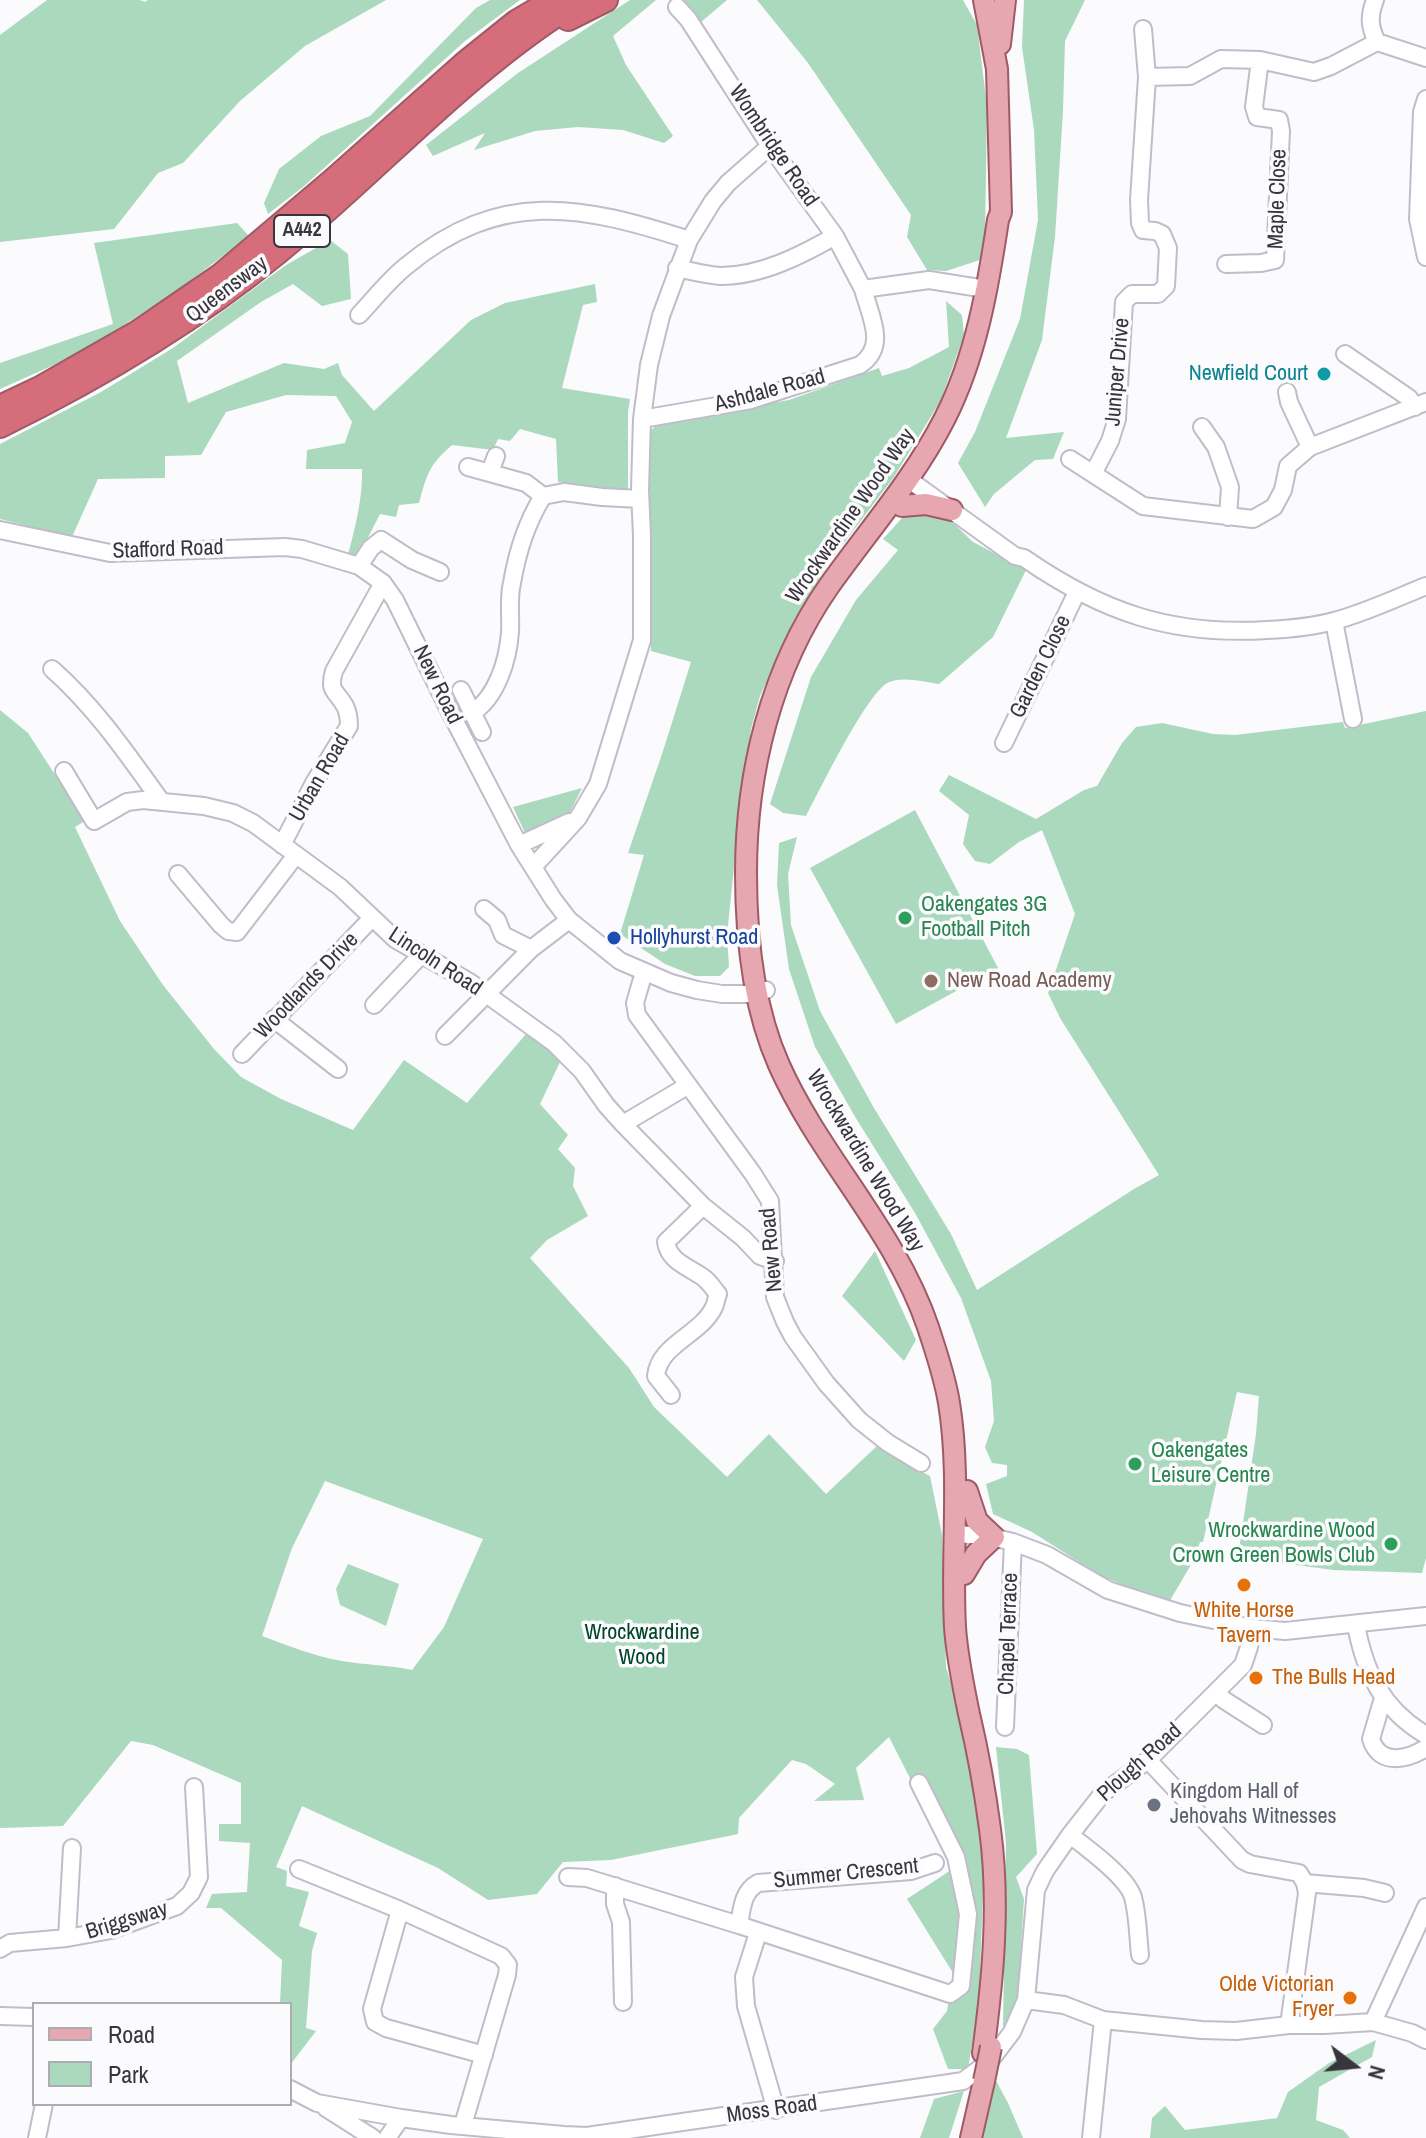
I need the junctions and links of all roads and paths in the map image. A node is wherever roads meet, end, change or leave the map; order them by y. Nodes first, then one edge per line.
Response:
1 (542, 0) edge
2 (553, 0) edge
3 (580, 0) edge
4 (606, 0) edge
5 (984, 0) edge
6 (1005, 0) edge
7 (1375, 0) edge
8 (677, 7) dead end
9 (516, 22) junction
10 (1143, 29) dead end
11 (1377, 42) junction
12 (507, 52) junction
13 (1426, 58) edge
14 (1260, 60) junction
15 (997, 69) junction
16 (1147, 77) junction
17 (1426, 99) edge
18 (770, 146) junction
19 (1422, 174) edge
20 (1001, 212) junction
21 (835, 236) junction
22 (689, 240) junction
23 (1426, 257) edge
24 (1226, 264) dead end
25 (677, 268) junction
26 (863, 289) junction
27 (986, 289) junction
28 (359, 315) dead end
29 (875, 334) joint
30 (1345, 354) dead end
31 (1287, 392) dead end
32 (1420, 404) edge
33 (0, 407) edge
34 (642, 419) junction
35 (0, 426) edge
36 (1202, 427) dead end
37 (1310, 447) junction
38 (496, 456) dead end
39 (1070, 459) dead end
40 (468, 467) dead end
41 (490, 472) junction
42 (1093, 474) junction
43 (915, 478) junction
44 (543, 496) junction
45 (640, 499) junction
46 (902, 506) junction
47 (952, 510) junction
48 (1228, 517) junction
49 (0, 530) edge
50 (1024, 558) junction
51 (336, 559) joint
52 (359, 566) junction
53 (440, 572) dead end
54 (383, 583) junction
55 (1426, 586) edge
56 (1077, 592) junction
57 (1334, 621) junction
58 (61, 672) dead end
59 (461, 690) dead end
60 (472, 713) junction
61 (1353, 719) dead end
62 (482, 732) dead end
63 (1004, 743) dead end
64 (64, 771) dead end
65 (161, 801) junction
66 (578, 818) junction
67 (519, 845) junction
68 (289, 850) junction
69 (533, 867) junction
70 (178, 874) dead end
71 (484, 909) dead end
72 (372, 918) junction
73 (569, 920) junction
74 (531, 949) junction
75 (421, 955) junction
76 (644, 972) junction
77 (762, 991) junction
78 (487, 995) junction
79 (374, 1005) dead end
80 (274, 1019) junction
81 (445, 1036) dead end
82 (242, 1054) dead end
83 (338, 1069) dead end
84 (687, 1086) junction
85 (623, 1124) junction
86 (703, 1206) junction
87 (775, 1261) junction
88 (671, 1395) dead end
89 (921, 1463) dead end
90 (967, 1491) junction
91 (960, 1534) junction
92 (1003, 1539) junction
93 (964, 1574) junction
94 (1426, 1616) edge
95 (1356, 1625) junction
96 (1252, 1628) junction
97 (1216, 1693) junction
98 (1383, 1698) junction
99 (1263, 1725) dead end
100 (1005, 1727) dead end
101 (1426, 1735) edge
102 (1426, 1748) edge
103 (1148, 1760) junction
104 (919, 1783) dead end
105 (194, 1787) dead end
106 (1070, 1835) junction
107 (72, 1848) dead end
108 (935, 1863) dead end
109 (299, 1869) dead end
110 (1368, 1870) dead end
111 (568, 1877) dead end
112 (1305, 1883) junction
113 (615, 1886) junction
114 (1364, 1888) junction
115 (1385, 1893) dead end
116 (1426, 1907) edge
117 (400, 1910) junction
118 (739, 1925) junction
119 (758, 1933) junction
120 (67, 1938) junction
121 (0, 1949) edge
122 (1140, 1955) dead end
123 (1026, 2000) junction
124 (623, 2002) dead end
125 (0, 2016) edge
126 (32, 2017) edge
127 (1103, 2020) junction
128 (1373, 2022) junction
129 (1289, 2025) junction
130 (1426, 2040) edge
131 (987, 2050) junction
132 (484, 2055) junction
133 (980, 2082) junction
134 (292, 2090) edge
135 (317, 2103) junction
136 (44, 2106) edge
137 (776, 2110) junction
138 (401, 2118) junction
139 (458, 2129) edge
140 (480, 2133) edge
141 (37, 2138) edge
142 (373, 2138) edge
143 (387, 2138) edge
144 (962, 2138) edge
145 (971, 2138) edge
146 (1091, 2138) edge

1 - 9 highway, A442
2 - 9 highway, Queensway / A442
3 - 12 highway, Queensway / A442
4 - 12 highway, A442
5 - 15 main road, Wrockwardine Wood Way
6 - 15 main road, Wrockwardine Wood Way
7 - 11 street
8 - 18 street, Wombridge Road
9 - 33 highway, Queensway / A442
10 - 16 street, Juniper Drive
11 - 13 street
11 - 14 street
12 - 35 highway, Queensway / A442
14 - 16 street
14 - 24 street, Maple Close
15 - 20 main road, Wrockwardine Wood Way
16 - 42 street, Juniper Drive
17 - 19 street
18 - 21 street, Wombridge Road
18 - 22 street
19 - 23 street
20 - 27 main road, Wrockwardine Wood Way
20 - 43 main road, Wrockwardine Wood Way
21 - 25 street
21 - 26 street, Wombridge Road
22 - 25 street
22 - 28 street
25 - 34 street
26 - 27 street
26 - 29 street, Wombridge Road
27 - 43 main road, Wrockwardine Wood Way
29 - 34 street, Ashdale Road
30 - 32 street
31 - 37 street
32 - 37 street
34 - 45 street
36 - 48 street
37 - 48 street
38 - 41 street
39 - 42 street
40 - 41 street
41 - 44 street
42 - 48 street
43 - 46 main road, Wrockwardine Wood Way
43 - 47 street
43 - 50 street
43 - 77 main road, Wrockwardine Wood Way
44 - 45 street
44 - 60 street
45 - 66 street
46 - 47 main road
46 - 77 main road, Wrockwardine Wood Way
47 - 50 street
49 - 51 street, Stafford Road
50 - 56 street
51 - 52 street, New Road
52 - 53 street
52 - 54 street, New Road
54 - 67 street, New Road
54 - 68 street, Urban Road
55 - 57 street
56 - 57 street
56 - 63 street, Garden Close
57 - 61 street
58 - 65 street
59 - 60 street
60 - 62 street
64 - 65 street, Lincoln Road
65 - 68 street, Lincoln Road
66 - 67 street
66 - 69 street
67 - 69 street, New Road
68 - 70 street
68 - 72 street, Lincoln Road
69 - 73 street, New Road
71 - 74 street
72 - 75 street, Lincoln Road
72 - 80 street, Woodlands Drive
73 - 74 street
73 - 76 street, New Road
74 - 78 street
75 - 78 street, Lincoln Road
75 - 79 street
76 - 77 street, New Road
76 - 84 street, New Road
77 - 90 main road, Wrockwardine Wood Way
77 - 91 main road, Wrockwardine Wood Way
78 - 81 street
78 - 85 street, Lincoln Road
80 - 82 street, Woodlands Drive
80 - 83 street
84 - 85 street
84 - 87 street, New Road
85 - 86 street, Lincoln Road
86 - 87 street, Lincoln Road
86 - 88 street
87 - 89 street, New Road
90 - 91 main road, Wrockwardine Wood Way
90 - 92 main road
91 - 92 street
91 - 93 main road, Wrockwardine Wood Way
91 - 131 main road, Wrockwardine Wood Way
92 - 93 main road
92 - 96 street
92 - 100 street, Chapel Terrace
93 - 131 main road, Wrockwardine Wood Way
94 - 95 street
95 - 96 street
95 - 98 street
96 - 97 street, Plough Road
97 - 99 street
97 - 103 street, Plough Road
98 - 101 street
98 - 102 street
103 - 106 street, Plough Road
103 - 112 street
104 - 119 street
105 - 120 street, Briggsway
106 - 122 street
106 - 123 street, Plough Road
107 - 120 street
108 - 118 street, Summer Crescent
109 - 117 street
110 - 114 street
111 - 113 street
112 - 114 street
112 - 129 street
113 - 118 street
113 - 124 street
114 - 115 street
116 - 128 street
117 - 132 street
117 - 132 street
118 - 119 street
119 - 137 street
120 - 121 street, Briggsway
123 - 127 street
123 - 137 street, Moss Road
125 - 126 street
127 - 129 street
127 - 146 street
128 - 129 street
128 - 130 street
131 - 133 main road, Wrockwardine Wood Way, bridge
132 - 139 street
133 - 144 main road, Wrockwardine Wood Way
133 - 145 main road, Wrockwardine Wood Way
134 - 135 street, Moss Road
135 - 138 street, Moss Road
135 - 142 street
136 - 141 street
137 - 140 street, Moss Road
138 - 139 street, Moss Road
138 - 143 street
139 - 140 street, Moss Road

